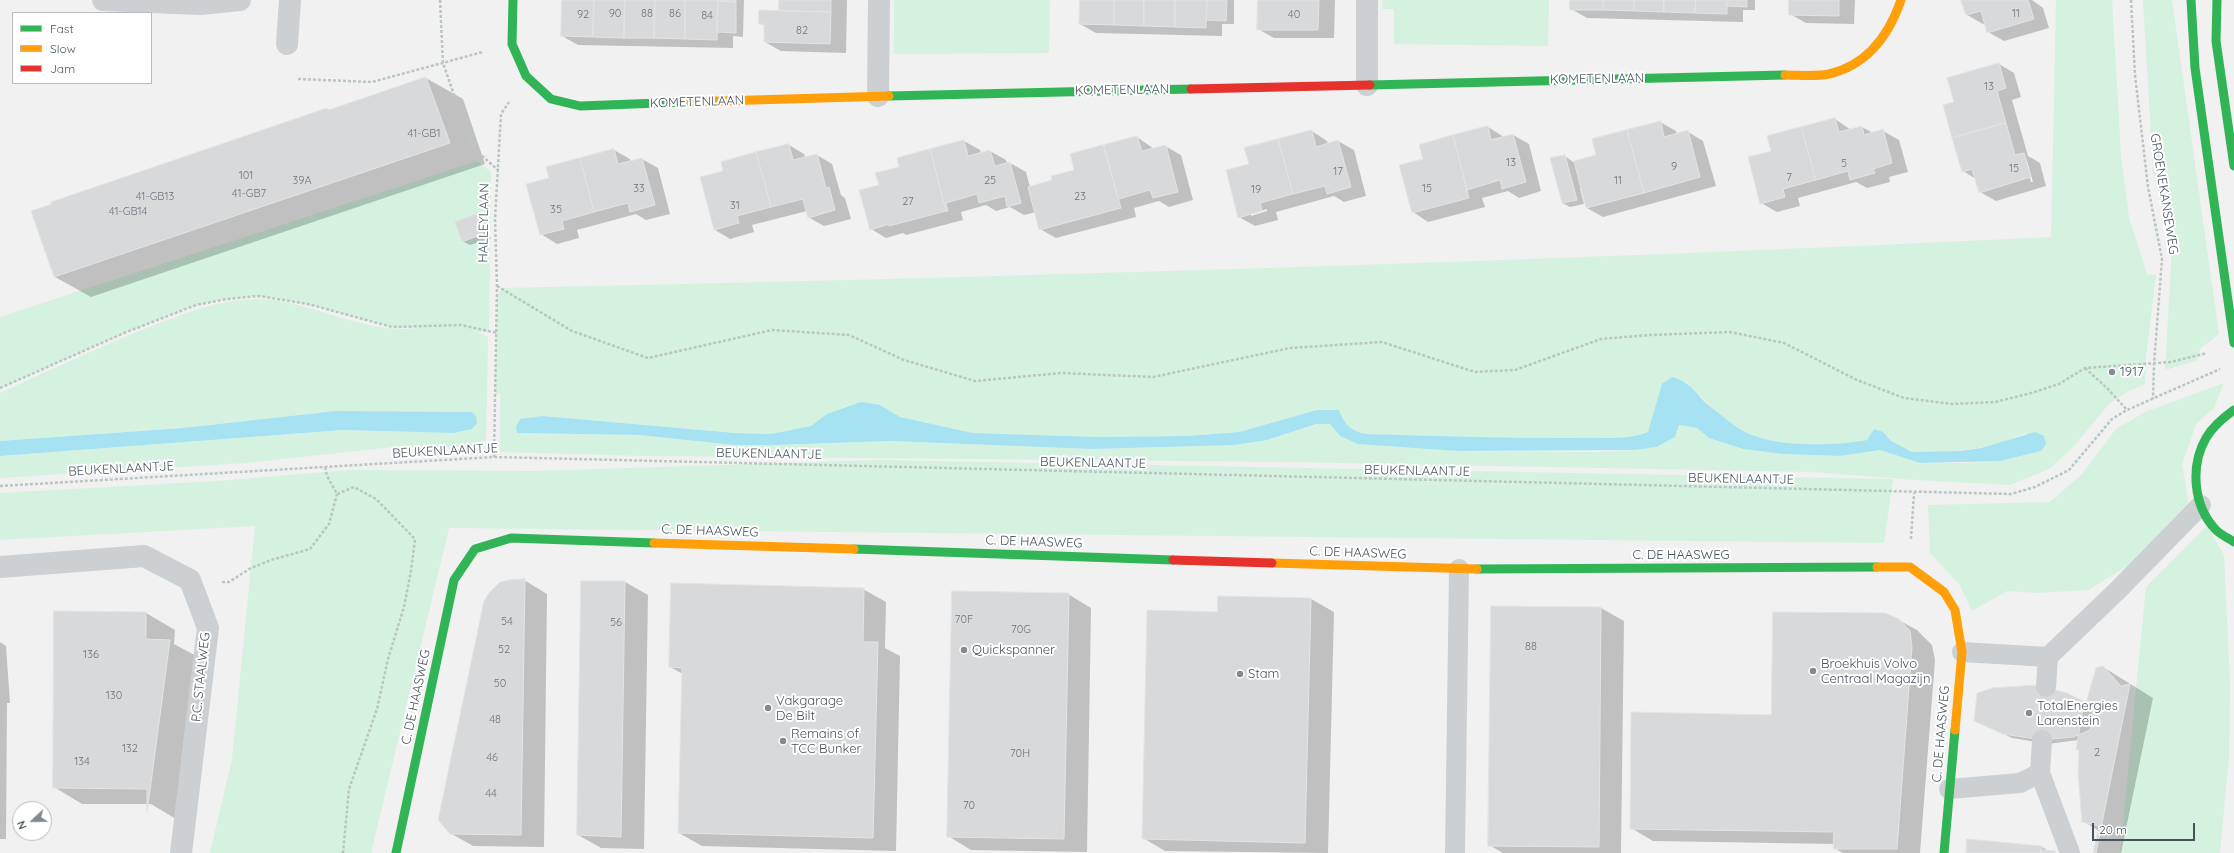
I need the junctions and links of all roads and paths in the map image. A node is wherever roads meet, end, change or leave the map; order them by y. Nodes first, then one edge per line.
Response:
1 (103, 0) edge
2 (240, 0) edge
3 (290, 0) edge
4 (440, 0) edge
5 (513, 0) edge
6 (880, 0) edge
7 (1367, 0) edge
8 (1901, 0) edge
9 (2132, 0) edge
10 (2191, 0) edge
11 (2217, 0) edge
12 (287, 44) dead end
13 (512, 44) junction
14 (443, 63) junction
15 (526, 76) junction
16 (298, 79) dead end
17 (1367, 85) junction
18 (878, 96) junction
19 (2234, 166) edge
20 (498, 170) junction
21 (497, 286) junction
22 (497, 333) junction
23 (2234, 343) edge
24 (2154, 364) junction
25 (2227, 366) dead end
26 (2085, 368) junction
27 (0, 388) edge
28 (2153, 399) junction
29 (2127, 410) junction
30 (2234, 410) edge
31 (494, 458) junction
32 (325, 467) junction
33 (0, 486) edge
34 (1914, 493) junction
35 (337, 494) junction
36 (2201, 505) junction
37 (2234, 542) edge
38 (0, 567) edge
39 (1910, 567) junction
40 (1459, 569) junction
41 (190, 580) junction
42 (1962, 652) junction
43 (2048, 657) junction
44 (2046, 687) dead end
45 (2042, 740) dead end
46 (2040, 773) junction
47 (1949, 789) junction
48 (181, 853) edge
49 (343, 853) edge
50 (396, 853) edge
51 (1455, 853) edge
52 (1944, 853) edge
53 (2070, 853) edge

1 - 2 street
3 - 12 street
4 - 14 path
5 - 13 street
6 - 18 street
7 - 17 street
8 - 17 street, KOMETENLAAN
9 - 24 path, GROENEKANSEWEG
10 - 23 street
11 - 19 street
13 - 14 path
13 - 15 street
14 - 16 path
14 - 20 path
15 - 18 street, KOMETENLAAN
15 - 20 path, HALLEYLAAN
17 - 18 street, KOMETENLAAN
20 - 21 path, HALLEYLAAN
21 - 22 path, HALLEYLAAN
21 - 26 path
22 - 27 path
22 - 31 path, HALLEYLAAN
23 - 24 path
24 - 26 path
24 - 28 path, GROENEKANSEWEG
25 - 28 path
26 - 29 path
28 - 29 path, BEUKENLAANTJE
29 - 34 path, BEUKENLAANTJE
30 - 36 street
31 - 32 path, BEUKENLAANTJE
31 - 34 path, BEUKENLAANTJE
32 - 33 path, BEUKENLAANTJE
32 - 35 path
34 - 39 path
35 - 41 path
35 - 49 path
36 - 37 street
36 - 43 lane
38 - 41 street
39 - 40 street, C. DE HAASWEG
39 - 42 street, C. DE HAASWEG
40 - 50 street, C. DE HAASWEG
40 - 51 lane
41 - 48 street, P.C. STAALWEG
42 - 43 lane
42 - 47 street, C. DE HAASWEG
43 - 44 lane
45 - 46 lane
46 - 47 lane
46 - 53 lane
47 - 52 street, C. DE HAASWEG

